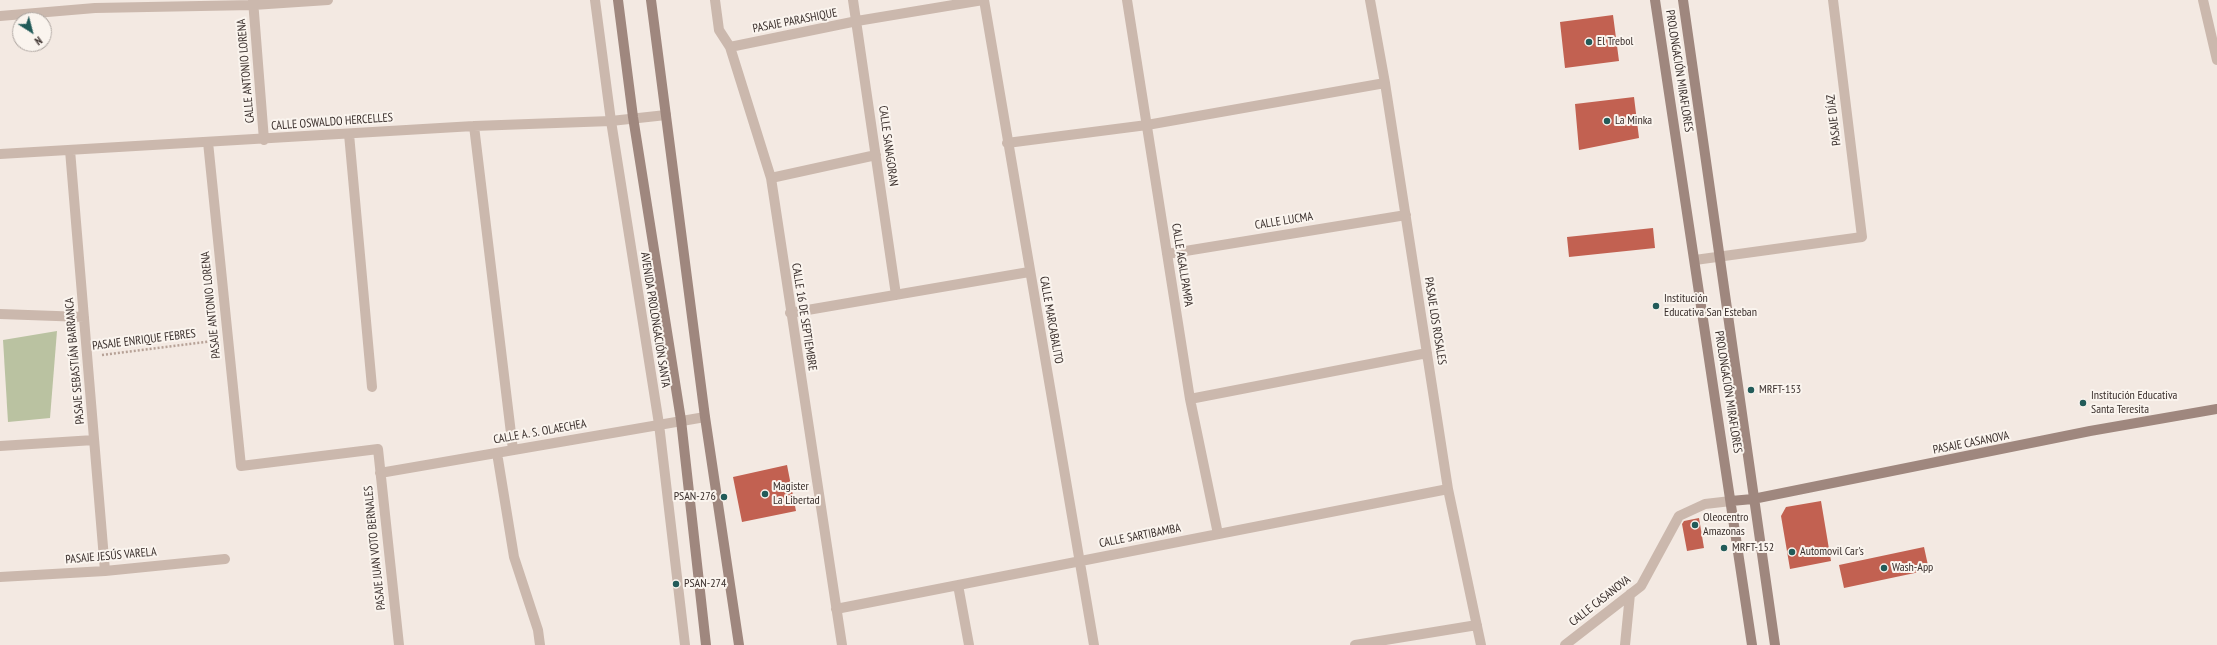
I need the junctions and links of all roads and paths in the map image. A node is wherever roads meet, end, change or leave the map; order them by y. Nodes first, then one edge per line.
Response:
1 (328, 0) edge
2 (596, 0) edge
3 (618, 0) edge
4 (651, 0) edge
5 (715, 0) edge
6 (853, 0) edge
7 (984, 0) edge
8 (1127, 0) edge
9 (1370, 0) edge
10 (1655, 0) edge
11 (1683, 0) edge
12 (1833, 0) edge
13 (2203, 0) edge
14 (253, 3) edge
15 (94, 4) edge
16 (0, 16) edge
17 (857, 21) junction
18 (730, 47) junction
19 (2217, 60) edge
20 (1385, 83) junction
21 (666, 115) junction
22 (633, 117) junction
23 (610, 121) junction
24 (1146, 125) junction
25 (474, 126) junction
26 (349, 134) junction
27 (264, 140) junction
28 (208, 142) junction
29 (1007, 143) junction
30 (70, 150) junction
31 (0, 154) edge
32 (876, 155) junction
33 (771, 178) junction
34 (1406, 214) junction
35 (1167, 254) junction
36 (1721, 257) junction
37 (1695, 260) junction
38 (1030, 272) junction
39 (896, 295) junction
40 (790, 313) junction
41 (0, 314) edge
42 (84, 317) junction
43 (228, 339) junction
44 (1427, 353) junction
45 (87, 357) junction
46 (372, 387) dead end
47 (1190, 399) junction
48 (2217, 409) edge
49 (705, 417) junction
50 (681, 420) junction
51 (659, 424) junction
52 (94, 440) junction
53 (0, 446) edge
54 (378, 449) joint
55 (513, 450) junction
56 (497, 453) junction
57 (380, 474) junction
58 (1448, 489) junction
59 (1753, 499) junction
60 (1731, 501) junction
61 (1218, 534) junction
62 (225, 559) dead end
63 (1080, 561) junction
64 (105, 571) junction
65 (0, 577) edge
66 (958, 585) junction
67 (1630, 594) junction
68 (836, 609) junction
69 (1477, 624) junction
70 (399, 645) edge
71 (540, 645) edge
72 (685, 645) edge
73 (706, 645) edge
74 (739, 645) edge
75 (842, 645) edge
76 (969, 645) edge
77 (1094, 645) edge
78 (1355, 645) edge
79 (1481, 645) edge
80 (1565, 645) edge
81 (1625, 645) edge
82 (1752, 645) edge
83 (1775, 645) edge

1 - 14 street
2 - 23 street, AVENIDA PROLONGACIÓN SANTA
3 - 22 street, AVENIDA PROLONGACIÓN SANTA
4 - 21 street
5 - 18 street, CALLE 16 DE SEPTIEMBRE
6 - 17 street, CALLE SANAGORAN
7 - 17 street, PASAJE PARASHIQUE
7 - 29 street, CALLE MARCABALITO
8 - 24 street, CALLE AGALLPAMPA
9 - 20 street, PASAJE LOS ROSALES
10 - 37 street, PROLONGACIÓN MIRAFLORES
11 - 36 street, PROLONGACIÓN MIRAFLORES
12 - 36 street, PASAJE DÍAZ
13 - 19 street
14 - 15 street
14 - 27 street, CALLE ANTONIO LORENA
15 - 16 street
17 - 18 street, PASAJE PARASHIQUE
17 - 32 street, CALLE SANAGORAN
18 - 33 street, CALLE 16 DE SEPTIEMBRE
20 - 24 street
20 - 34 street, PASAJE LOS ROSALES
21 - 22 street, CALLE OSWALDO HERCELLES
21 - 49 street
22 - 23 street, CALLE OSWALDO HERCELLES
22 - 50 street, AVENIDA PROLONGACIÓN SANTA
23 - 25 street, CALLE OSWALDO HERCELLES
23 - 51 street, AVENIDA PROLONGACIÓN SANTA
24 - 29 street
24 - 35 street, CALLE AGALLPAMPA
25 - 26 street, CALLE OSWALDO HERCELLES
25 - 55 street
26 - 27 street, CALLE OSWALDO HERCELLES
26 - 46 street
27 - 28 street, CALLE OSWALDO HERCELLES
28 - 30 street, CALLE OSWALDO HERCELLES
28 - 43 street, PASAJE ANTONIO LORENA
29 - 38 street, CALLE MARCABALITO
30 - 31 street, CALLE OSWALDO HERCELLES
30 - 42 street, PASAJE SEBASTIÁN BARRANCA
32 - 33 street
32 - 39 street, CALLE SANAGORAN
33 - 40 street, CALLE 16 DE SEPTIEMBRE
34 - 35 street, CALLE LUCMA
34 - 44 street, PASAJE LOS ROSALES
35 - 47 street, CALLE AGALLPAMPA
36 - 37 street
36 - 59 street, PROLONGACIÓN MIRAFLORES
37 - 60 street, PROLONGACIÓN MIRAFLORES
38 - 39 street
38 - 63 street, CALLE MARCABALITO
39 - 40 street
40 - 68 street, CALLE 16 DE SEPTIEMBRE
41 - 42 street
42 - 45 street, PASAJE SEBASTIÁN BARRANCA
43 - 45 path, PASAJE ENRIQUE FEBRES
43 - 54 street, PASAJE ANTONIO LORENA
44 - 47 street
44 - 58 street, PASAJE LOS ROSALES
45 - 52 street, PASAJE SEBASTIÁN BARRANCA
47 - 61 street, CALLE AGALLPAMPA
48 - 59 street, PASAJE CASANOVA
49 - 50 street, CALLE A. S. OLAECHEA
49 - 74 street
50 - 51 street, CALLE A. S. OLAECHEA
50 - 73 street, AVENIDA PROLONGACIÓN SANTA
51 - 55 street, CALLE A. S. OLAECHEA
51 - 72 street, AVENIDA PROLONGACIÓN SANTA
52 - 53 street
52 - 64 street, PASAJE SEBASTIÁN BARRANCA
54 - 57 street, PASAJE JUAN VOTO BERNALES
55 - 56 street, CALLE A. S. OLAECHEA
56 - 57 street, CALLE A. S. OLAECHEA
56 - 71 street
57 - 70 street, PASAJE JUAN VOTO BERNALES
58 - 61 street, CALLE SARTIBAMBA
58 - 69 street, PASAJE LOS ROSALES
59 - 60 street, PASAJE CASANOVA
59 - 83 street, PROLONGACIÓN MIRAFLORES
60 - 67 street, CALLE CASANOVA
60 - 82 street, PROLONGACIÓN MIRAFLORES
61 - 63 street, CALLE SARTIBAMBA
62 - 64 street, PASAJE JESÚS VARELA
63 - 66 street, CALLE SARTIBAMBA
63 - 77 street, CALLE MARCABALITO
64 - 65 street, PASAJE JESÚS VARELA
66 - 68 street, CALLE SARTIBAMBA
66 - 76 street
67 - 80 street, CALLE CASANOVA
67 - 81 street
68 - 75 street, CALLE 16 DE SEPTIEMBRE
69 - 78 street
69 - 79 street, PASAJE LOS ROSALES

